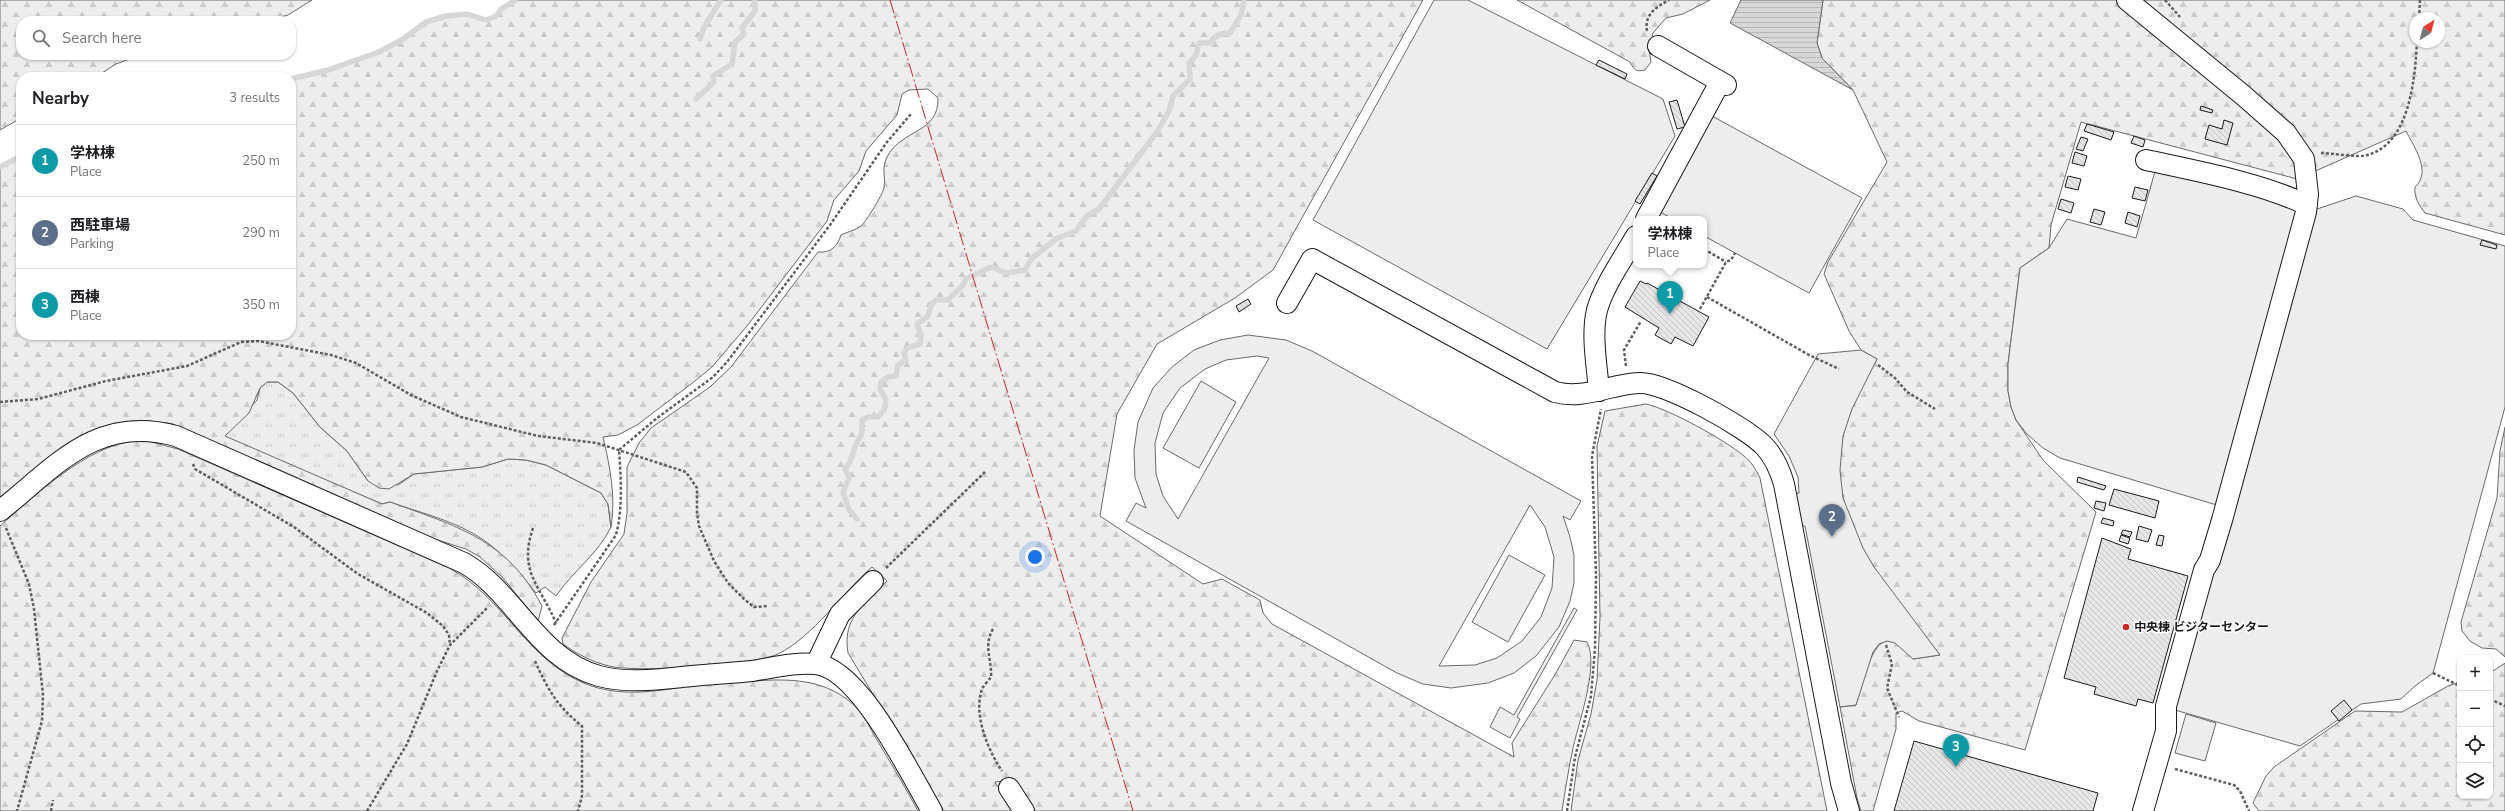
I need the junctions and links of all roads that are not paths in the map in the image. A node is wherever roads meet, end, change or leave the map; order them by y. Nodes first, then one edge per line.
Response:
1 (2127, 0) edge
2 (1658, 46) road end
3 (2146, 160) dead end
4 (2308, 205) junction
5 (1648, 216) edge
6 (1633, 242) edge
7 (1287, 303) dead end
8 (1600, 404) junction
9 (2, 518) edge
10 (873, 581) road end
11 (816, 664) junction
12 (1009, 788) road end
13 (932, 811) edge
14 (1024, 811) edge
15 (1849, 811) edge
16 (2142, 811) edge

1 - 4 lane
2 - 5 lane
3 - 4 lane
4 - 16 lane
6 - 8 lane
7 - 8 lane
8 - 15 lane
9 - 11 lane
10 - 11 lane
11 - 13 lane
12 - 14 lane

